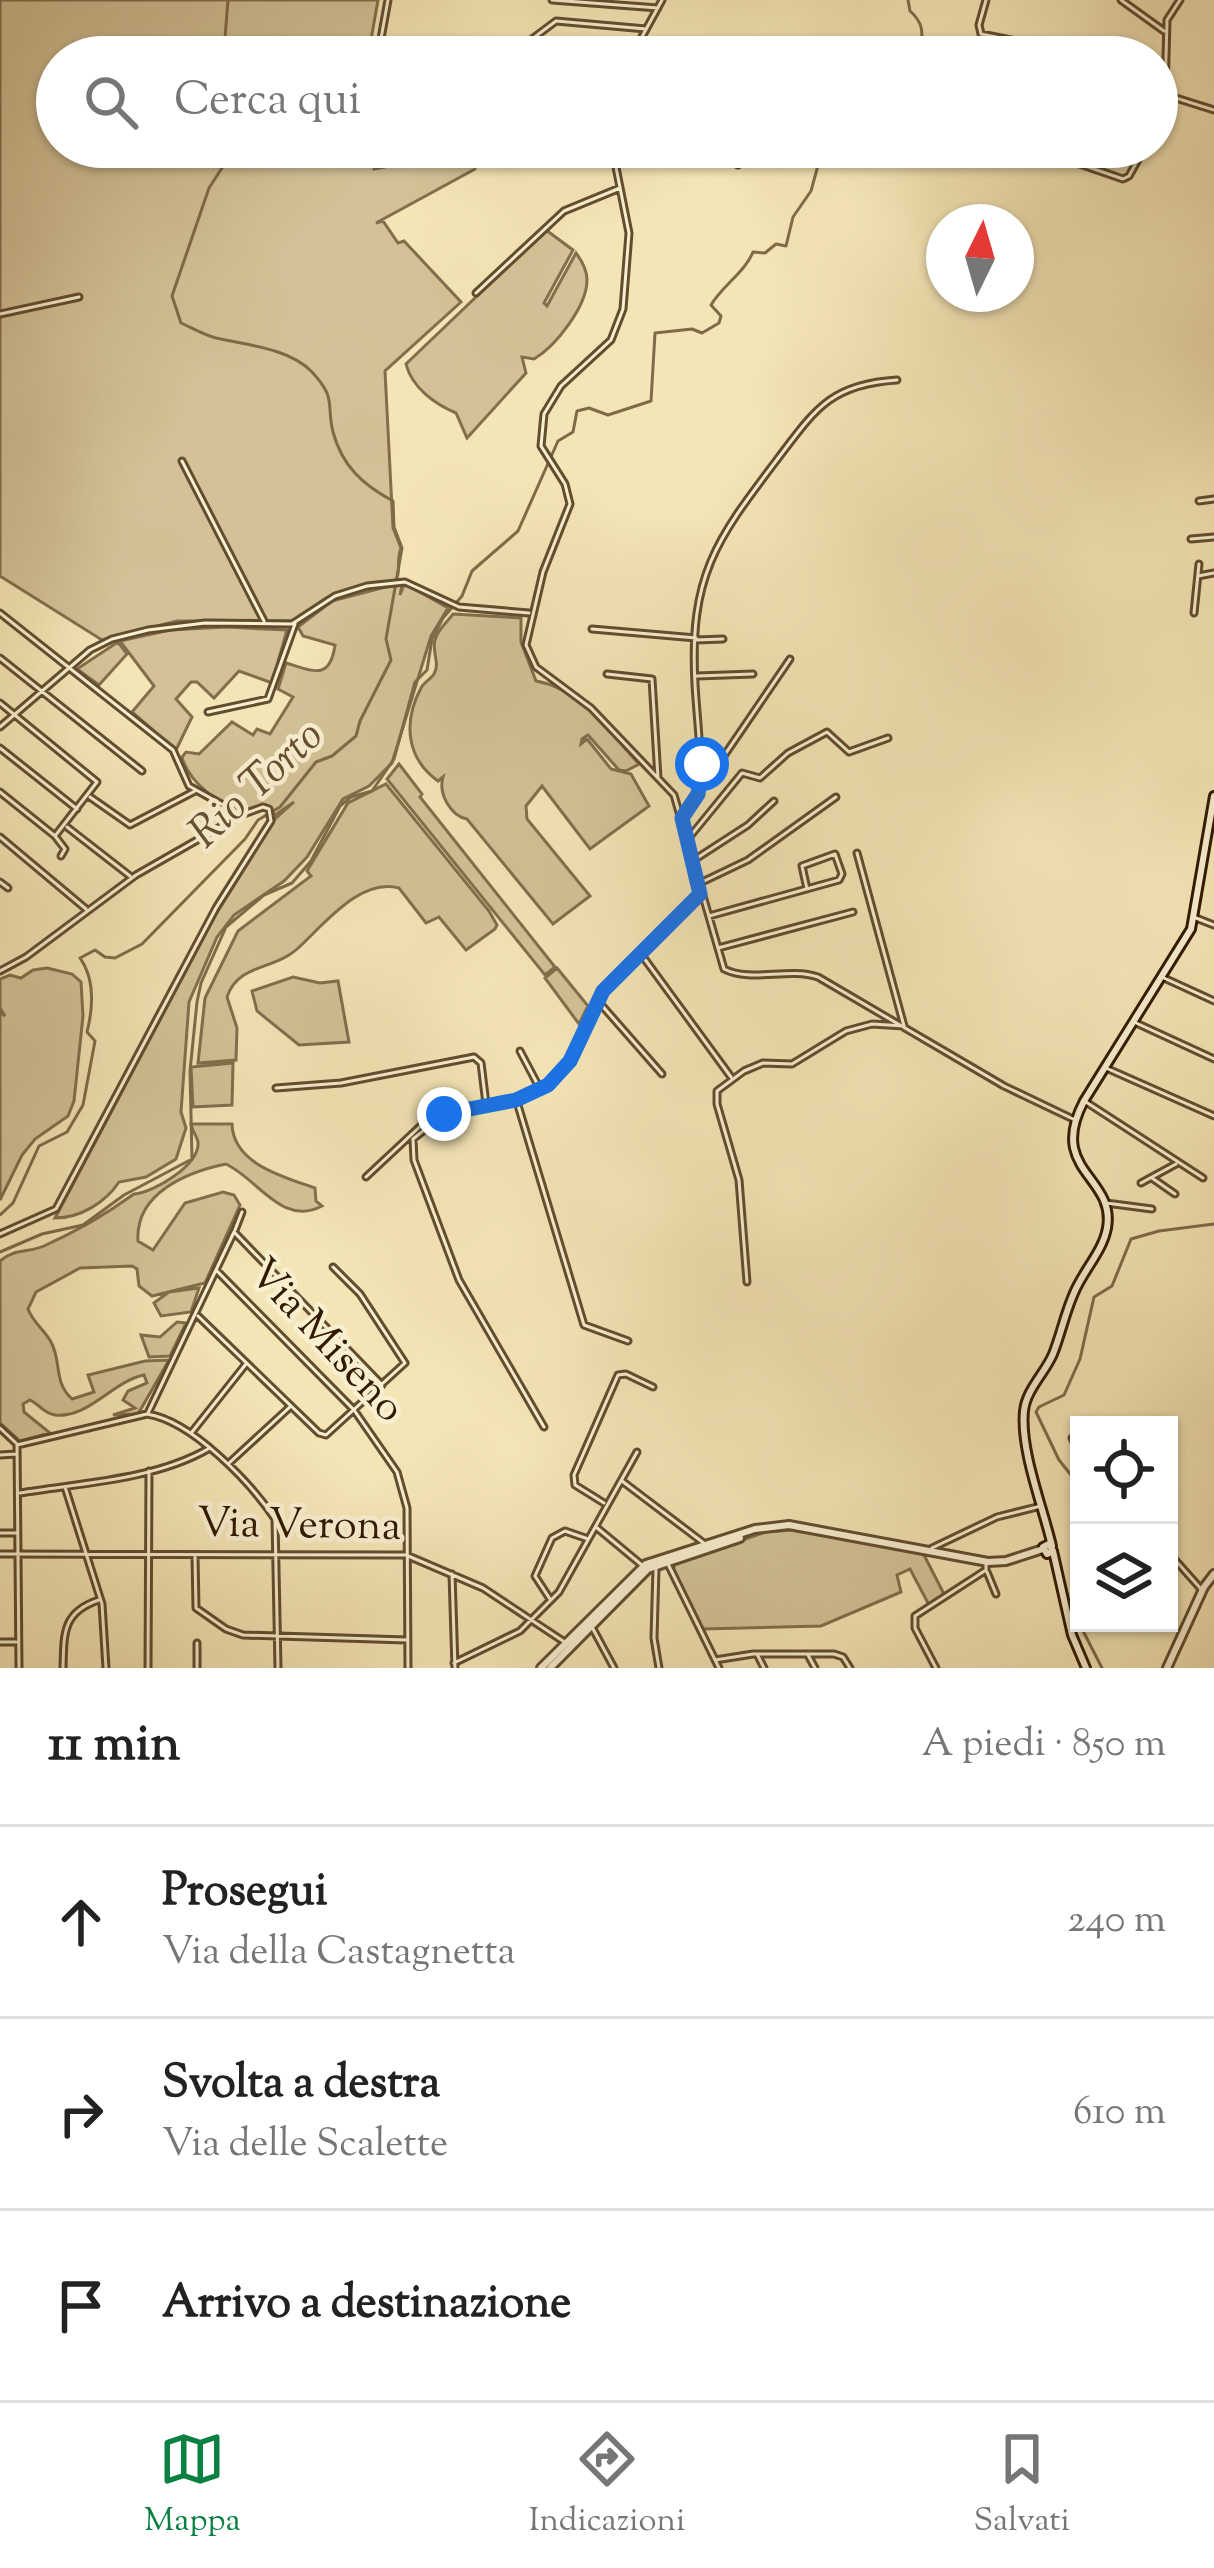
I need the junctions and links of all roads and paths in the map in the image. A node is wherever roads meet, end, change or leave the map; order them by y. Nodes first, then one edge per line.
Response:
1 (388, 0) edge
2 (552, 0) edge
3 (662, 0) edge
4 (986, 0) edge
5 (1121, 0) edge
6 (1180, 0) edge
7 (658, 8) junction
8 (646, 29) junction
9 (1166, 32) junction
10 (381, 36) edge
11 (536, 36) edge
12 (642, 36) edge
13 (990, 36) edge
14 (1166, 36) edge
15 (1178, 99) edge
16 (1214, 110) edge
17 (617, 168) edge
18 (1091, 168) edge
19 (1133, 168) edge
20 (621, 188) junction
21 (476, 293) dead end
22 (79, 297) dead end
23 (0, 314) edge
24 (897, 380) dead end
25 (182, 460) dead end
26 (1214, 499) edge
27 (1199, 501) dead end
28 (1214, 537) edge
29 (1191, 538) dead end
30 (1199, 564) dead end
31 (1214, 573) edge
32 (1197, 576) junction
33 (0, 613) edge
34 (531, 613) junction
35 (1195, 613) dead end
36 (265, 623) junction
37 (296, 623) junction
38 (592, 629) dead end
39 (696, 639) junction
40 (723, 639) dead end
41 (0, 658) edge
42 (790, 658) dead end
43 (68, 668) junction
44 (607, 674) dead end
45 (753, 674) dead end
46 (695, 676) junction
47 (41, 691) junction
48 (0, 703) edge
49 (208, 712) dead end
50 (14, 714) junction
51 (0, 727) edge
52 (888, 738) dead end
53 (0, 748) edge
54 (142, 771) dead end
55 (658, 779) junction
56 (195, 790) junction
57 (0, 792) edge
58 (698, 794) junction
59 (88, 796) junction
60 (1214, 796) edge
61 (836, 797) dead end
62 (774, 801) dead end
63 (77, 809) junction
64 (242, 815) junction
65 (682, 818) junction
66 (64, 825) junction
67 (55, 836) junction
68 (0, 837) edge
69 (687, 840) junction
70 (857, 853) dead end
71 (61, 856) dead end
72 (692, 861) junction
73 (131, 878) junction
74 (0, 882) edge
75 (699, 884) junction
76 (8, 888) dead end
77 (807, 889) junction
78 (700, 894) junction
79 (87, 910) junction
80 (853, 912) dead end
81 (707, 916) junction
82 (1194, 917) junction
83 (1214, 925) edge
84 (716, 948) junction
85 (640, 953) junction
86 (0, 971) edge
87 (1163, 977) junction
88 (597, 1000) junction
89 (1214, 1000) edge
90 (1132, 1021) junction
91 (904, 1026) junction
92 (520, 1051) dead end
93 (1214, 1059) edge
94 (1105, 1067) junction
95 (662, 1074) dead end
96 (732, 1078) junction
97 (276, 1088) dead end
98 (541, 1091) junction
99 (516, 1100) junction
100 (1084, 1101) junction
101 (486, 1106) junction
102 (444, 1114) junction
103 (1214, 1116) edge
104 (1076, 1120) junction
105 (1178, 1163) junction
106 (366, 1177) dead end
107 (1150, 1177) junction
108 (1203, 1178) dead end
109 (1141, 1183) dead end
110 (1175, 1194) dead end
111 (1104, 1202) junction
112 (1152, 1209) dead end
113 (242, 1212) dead end
114 (234, 1232) junction
115 (0, 1234) edge
116 (333, 1267) dead end
117 (216, 1270) junction
118 (747, 1282) dead end
119 (196, 1314) junction
120 (628, 1341) dead end
121 (247, 1362) junction
122 (382, 1385) junction
123 (653, 1387) dead end
124 (291, 1406) junction
125 (354, 1410) junction
126 (147, 1414) junction
127 (544, 1427) dead end
128 (0, 1428) edge
129 (191, 1434) junction
130 (17, 1444) junction
131 (209, 1449) junction
132 (637, 1452) dead end
133 (17, 1454) junction
134 (0, 1455) edge
135 (226, 1466) junction
136 (149, 1471) junction
137 (621, 1480) junction
138 (64, 1486) junction
139 (18, 1493) junction
140 (606, 1504) junction
141 (1043, 1510) junction
142 (595, 1525) junction
143 (0, 1533) edge
144 (17, 1533) junction
145 (588, 1539) junction
146 (709, 1546) junction
147 (1047, 1549) junction
148 (928, 1550) junction
149 (0, 1554) edge
150 (18, 1554) junction
151 (88, 1554) junction
152 (148, 1554) junction
153 (194, 1554) junction
154 (278, 1554) junction
155 (406, 1555) junction
156 (668, 1562) junction
157 (1178, 1563) edge
158 (657, 1565) junction
159 (643, 1566) junction
160 (986, 1568) junction
161 (452, 1573) junction
162 (1214, 1574) edge
163 (1202, 1590) junction
164 (996, 1594) dead end
165 (100, 1600) junction
166 (552, 1600) junction
167 (532, 1620) junction
168 (591, 1624) junction
169 (277, 1636) junction
170 (407, 1640) junction
171 (0, 1642) edge
172 (19, 1642) junction
173 (197, 1643) dead end
174 (570, 1645) junction
175 (756, 1653) junction
176 (807, 1654) junction
177 (715, 1660) junction
178 (454, 1666) edge
179 (20, 1668) edge
180 (63, 1668) edge
181 (106, 1668) edge
182 (148, 1668) edge
183 (197, 1668) edge
184 (278, 1668) edge
185 (408, 1668) edge
186 (546, 1668) edge
187 (614, 1668) edge
188 (659, 1668) edge
189 (719, 1668) edge
190 (764, 1668) edge
191 (815, 1668) edge
192 (850, 1668) edge
193 (936, 1668) edge
194 (1086, 1668) edge
195 (1167, 1668) edge

1 - 10 street
2 - 7 street
3 - 7 street
4 - 13 street
5 - 9 street
6 - 9 street
7 - 8 street
8 - 11 street
8 - 12 street
9 - 14 street
15 - 16 street
17 - 20 street
18 - 19 street
20 - 21 street
20 - 34 street
22 - 23 street
24 - 39 street
25 - 36 street
26 - 27 street
28 - 29 street
30 - 32 street
31 - 32 street
32 - 35 street
33 - 43 street
34 - 37 street
34 - 55 street
36 - 37 street
36 - 43 street
37 - 49 street
38 - 39 street
39 - 40 street
39 - 46 street
41 - 47 street
42 - 58 street
43 - 47 street
43 - 56 street
44 - 55 street
45 - 46 street
46 - 58 street
47 - 50 street
47 - 54 street
48 - 50 street
50 - 51 street
50 - 59 street
52 - 69 street
53 - 63 street
55 - 65 street
56 - 59 street
56 - 64 street
57 - 67 street
58 - 65 street
59 - 63 street
60 - 82 main road
61 - 75 street
62 - 72 street
63 - 66 street
64 - 73 street
64 - 115 street
65 - 69 street
66 - 67 street
66 - 73 street
67 - 71 street
68 - 79 street
69 - 72 street
70 - 91 street
72 - 75 street
73 - 79 street
74 - 76 street
75 - 78 street
77 - 77 street
77 - 81 street
78 - 81 street
78 - 85 street
79 - 86 street
80 - 84 street
81 - 84 street
82 - 83 street
82 - 87 main road
84 - 91 street
85 - 88 street
85 - 96 street
87 - 89 street
87 - 90 main road
88 - 95 street
88 - 98 street
90 - 93 street
90 - 94 main road
91 - 96 street
91 - 104 street
92 - 98 street
94 - 100 main road
94 - 103 street
96 - 118 street
97 - 101 street
98 - 99 street
99 - 101 street
99 - 120 street
100 - 104 main road
100 - 105 street
101 - 102 street
102 - 106 street
102 - 127 street
104 - 111 main road
105 - 107 street
105 - 108 street
107 - 109 street
107 - 110 street
111 - 112 street
111 - 141 main road
113 - 114 street
114 - 117 street
114 - 122 street
116 - 122 street
117 - 119 street
117 - 125 street, Via Miseno
119 - 121 street
119 - 126 street
121 - 124 street
121 - 129 street
122 - 125 street
123 - 140 street
124 - 125 street
124 - 135 street
125 - 155 street, Via Miseno
126 - 129 street
126 - 130 street
128 - 130 street
129 - 131 street
130 - 133 street
131 - 135 street
131 - 136 street
132 - 137 street
133 - 134 street
133 - 139 street
135 - 154 street
136 - 138 street
136 - 152 street
137 - 140 street
137 - 146 street
138 - 139 street
138 - 151 street
139 - 144 street
140 - 142 street
141 - 147 main road
141 - 148 street
142 - 145 street
142 - 159 street
143 - 144 street
144 - 150 street
145 - 166 street
145 - 166 street
146 - 148 main road
146 - 156 main road
146 - 159 main road
147 - 148 main road
147 - 160 main road
147 - 194 main road
148 - 160 main road
149 - 150 street, Via Verona
150 - 151 street, Via Verona
150 - 172 street
151 - 152 street, Via Verona
151 - 165 street
152 - 153 street, Via Verona
152 - 182 street
153 - 154 street, Via Verona
153 - 169 street
154 - 155 street, Via Verona
154 - 169 street
155 - 161 street, Via Verona
155 - 170 street, Via Miseno
156 - 158 main road
156 - 177 street
157 - 163 street
158 - 168 main road
158 - 188 street
159 - 168 main road
160 - 164 street
160 - 193 street
161 - 167 street, Via Verona
161 - 178 street
162 - 163 main road
163 - 195 main road
165 - 180 street
165 - 181 street
166 - 167 street
167 - 174 street, Via Verona
167 - 178 street
168 - 174 main road
168 - 187 street
169 - 170 street
169 - 184 street
170 - 185 street, Via Miseno
171 - 172 street
172 - 179 street
173 - 183 street
174 - 186 main road
175 - 176 street
175 - 177 street
175 - 190 street
176 - 191 street
176 - 192 street
177 - 189 street

